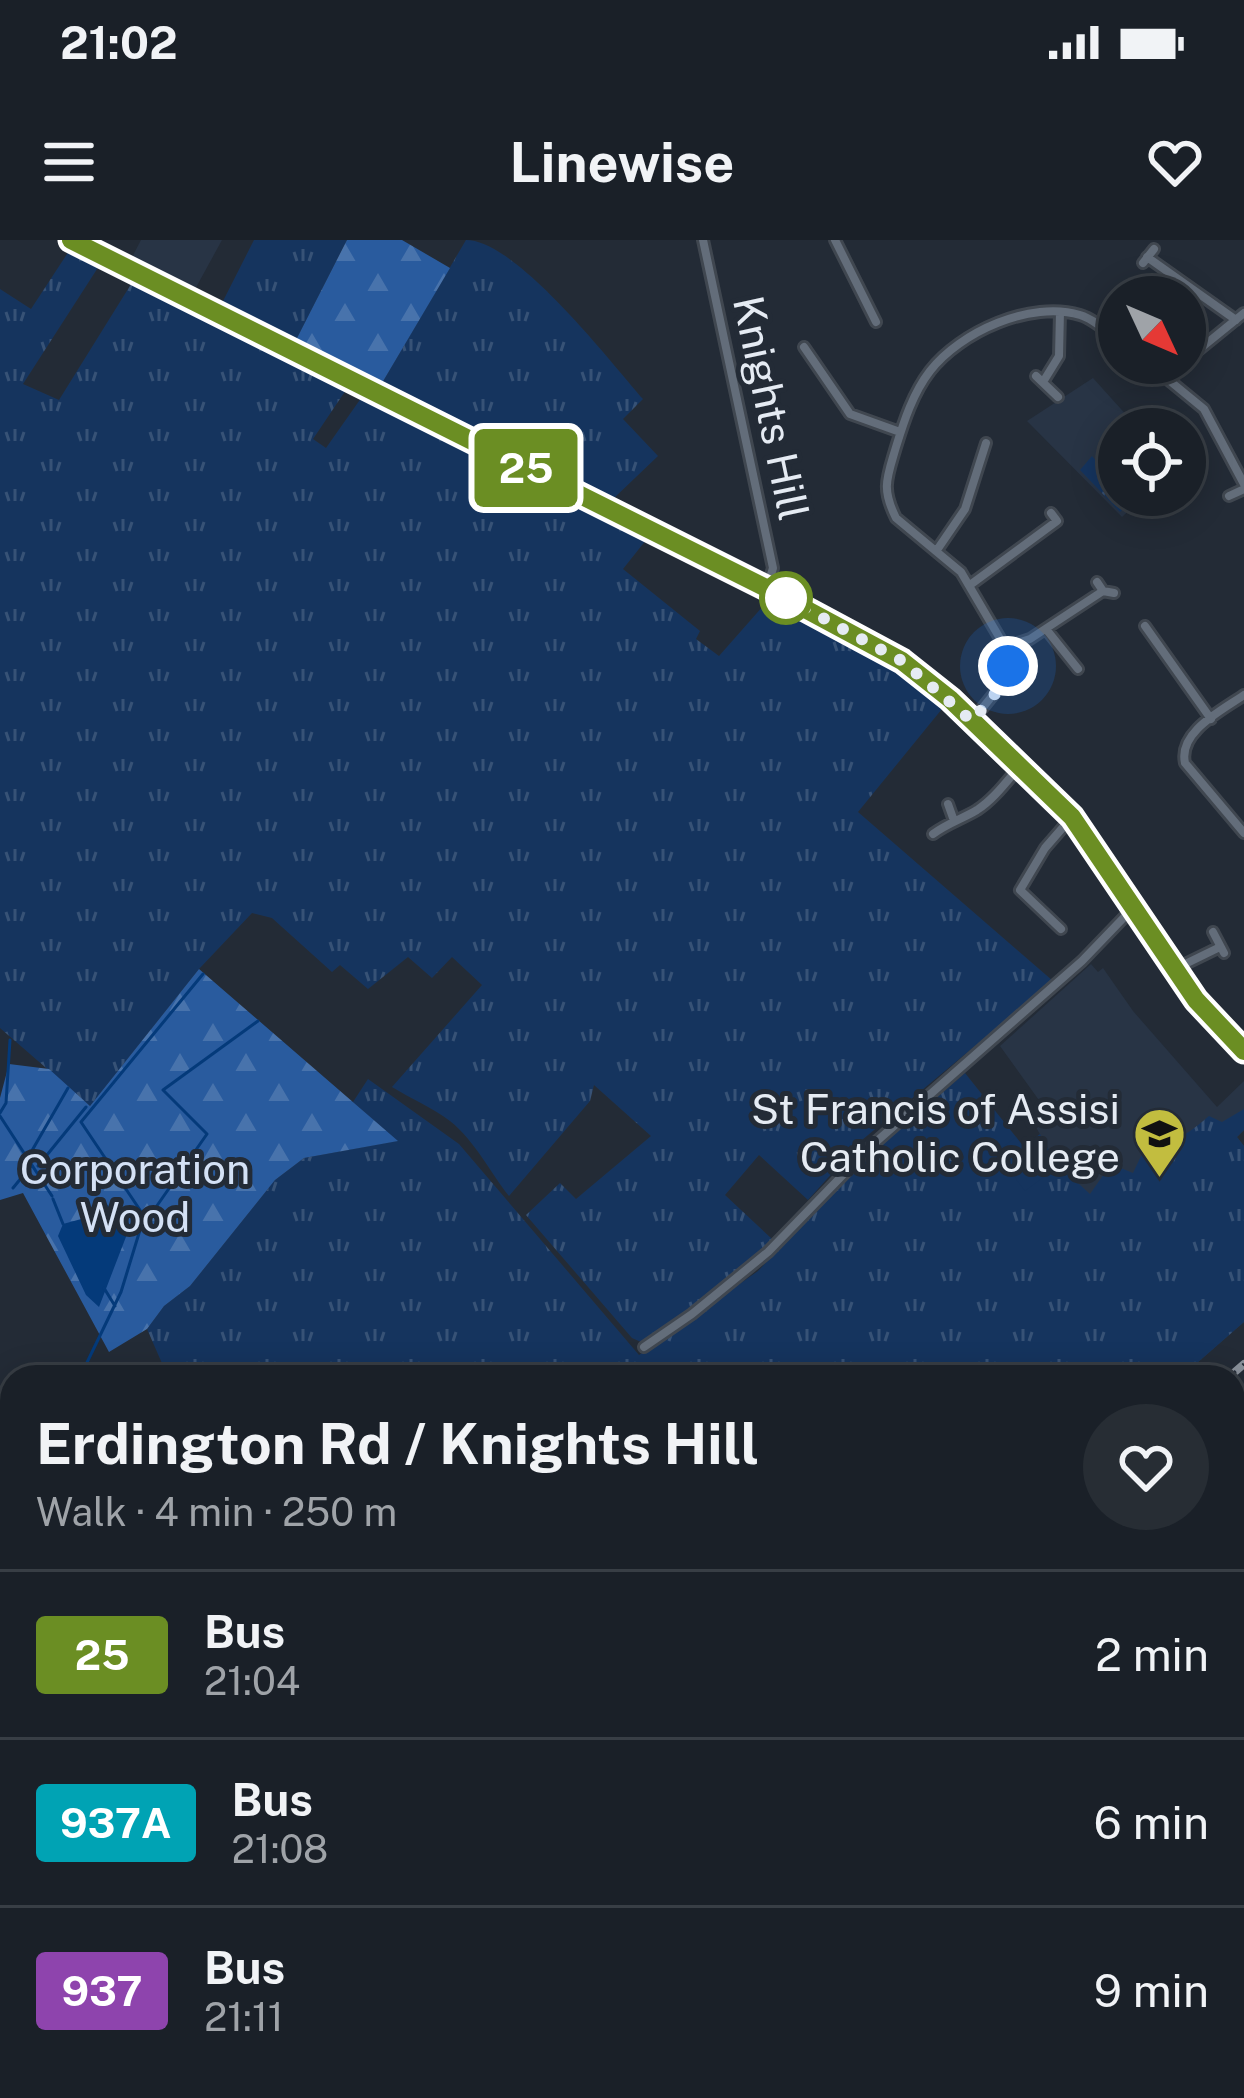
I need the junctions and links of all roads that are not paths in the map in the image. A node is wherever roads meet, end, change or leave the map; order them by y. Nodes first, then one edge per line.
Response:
1 (70, 240) edge
2 (703, 240) edge
3 (836, 240) edge
4 (1148, 256) dead end
5 (1060, 312) junction
6 (1240, 316) edge
7 (877, 322) dead end
8 (1098, 325) edge
9 (1206, 344) edge
10 (804, 347) dead end
11 (821, 355) dead end
12 (811, 362) junction
13 (1173, 384) edge
14 (1058, 397) dead end
15 (900, 432) junction
16 (988, 442) dead end
17 (1244, 486) edge
18 (1229, 496) dead end
19 (1051, 513) dead end
20 (937, 550) junction
21 (969, 585) junction
22 (766, 588) junction
23 (1114, 593) dead end
24 (1144, 626) dead end
25 (1046, 629) junction
26 (1005, 647) junction
27 (1078, 668) dead end
28 (1244, 695) edge
29 (1210, 719) junction
30 (972, 721) junction
31 (1020, 766) junction
32 (948, 804) dead end
33 (1072, 817) junction
34 (953, 818) junction
35 (1244, 832) edge
36 (933, 834) dead end
37 (1059, 908) dead end
38 (1133, 908) junction
39 (1049, 919) junction
40 (1061, 929) dead end
41 (1213, 932) dead end
42 (1177, 968) junction
43 (1244, 1051) edge
44 (644, 1347) dead end

1 - 22 street
2 - 22 street, Knights Hill
3 - 7 street
4 - 6 street
5 - 8 street
5 - 14 street
5 - 15 street
6 - 9 street
10 - 12 street
11 - 12 street
12 - 15 street
13 - 17 street
15 - 20 street
16 - 20 street
17 - 18 street
19 - 21 street
20 - 21 street
21 - 26 street
22 - 30 street
23 - 25 street
24 - 29 street
25 - 26 street
25 - 27 street
26 - 30 street
28 - 29 street
29 - 35 street
30 - 31 street
31 - 33 street
31 - 34 street
32 - 34 street
33 - 38 street
33 - 39 street
34 - 36 street
37 - 39 street
38 - 42 street
38 - 44 street
39 - 40 street
41 - 42 street
42 - 43 street

